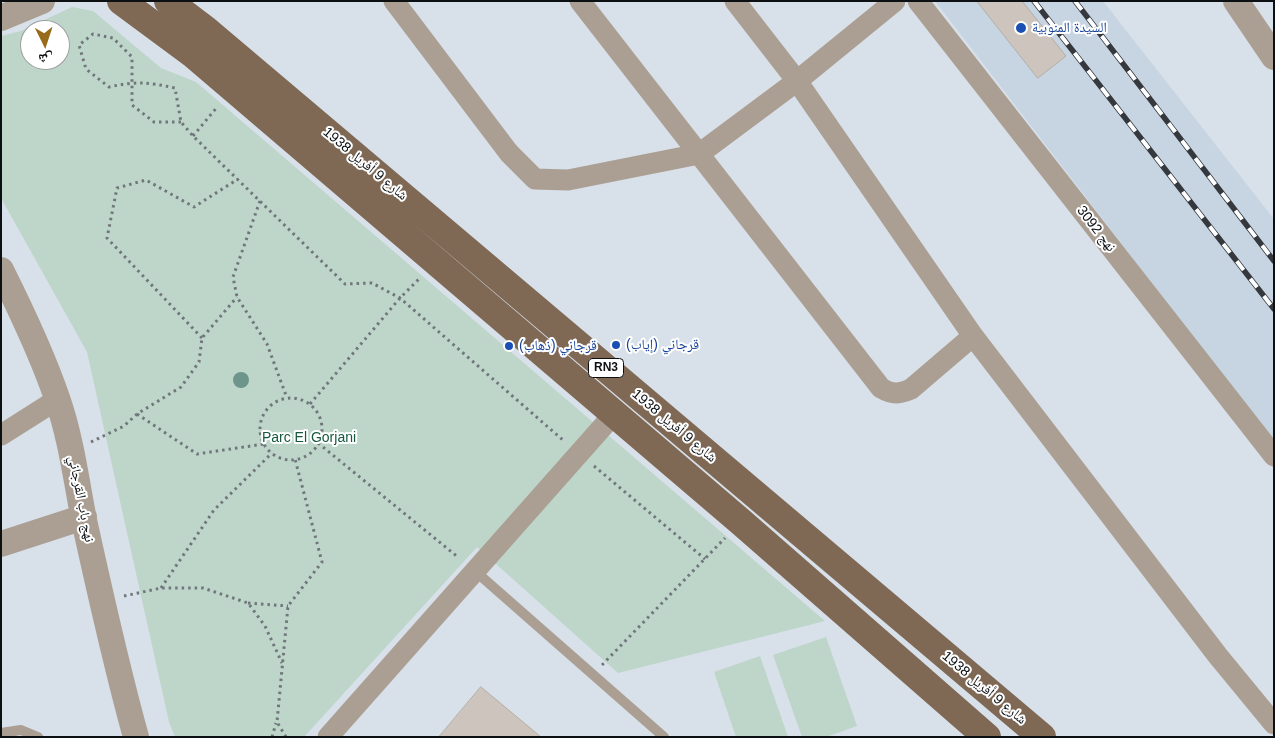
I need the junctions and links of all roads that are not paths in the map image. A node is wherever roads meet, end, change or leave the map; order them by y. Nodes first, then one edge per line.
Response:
1 (42, 1) edge
2 (168, 1) edge
3 (394, 1) edge
4 (580, 1) edge
5 (735, 1) edge
6 (895, 1) edge
7 (918, 1) edge
8 (121, 3) edge
9 (1240, 3) edge
10 (1, 18) edge
11 (1274, 56) edge
12 (797, 81) junction
13 (699, 154) junction
14 (1, 270) edge
15 (973, 336) junction
16 (58, 399) junction
17 (614, 414) junction
18 (1, 435) edge
19 (1274, 456) edge
20 (84, 517) junction
21 (1, 544) edge
22 (475, 571) junction
23 (1274, 724) edge
24 (1, 733) edge
25 (38, 737) edge
26 (136, 737) edge
27 (328, 737) edge
28 (664, 737) edge
29 (986, 737) edge
30 (1042, 737) edge

1 - 10 street
2 - 30 main road, شارع 9 أفريل 1938 / RN3
3 - 13 street
4 - 13 street
5 - 12 street
6 - 12 street
7 - 19 street, نهج 3092
8 - 17 main road, شارع 9 أفريل 1938 / RN3
9 - 11 street
12 - 13 street
12 - 15 street
13 - 15 street
14 - 16 street, نهج باب القرجاني
15 - 23 street
16 - 18 street
16 - 20 street, نهج باب القرجاني
17 - 22 street
17 - 29 main road, شارع 9 أفريل 1938 / RN3
20 - 21 street
20 - 26 street, نهج باب القرجاني
22 - 27 street
22 - 28 lane
24 - 25 lane

